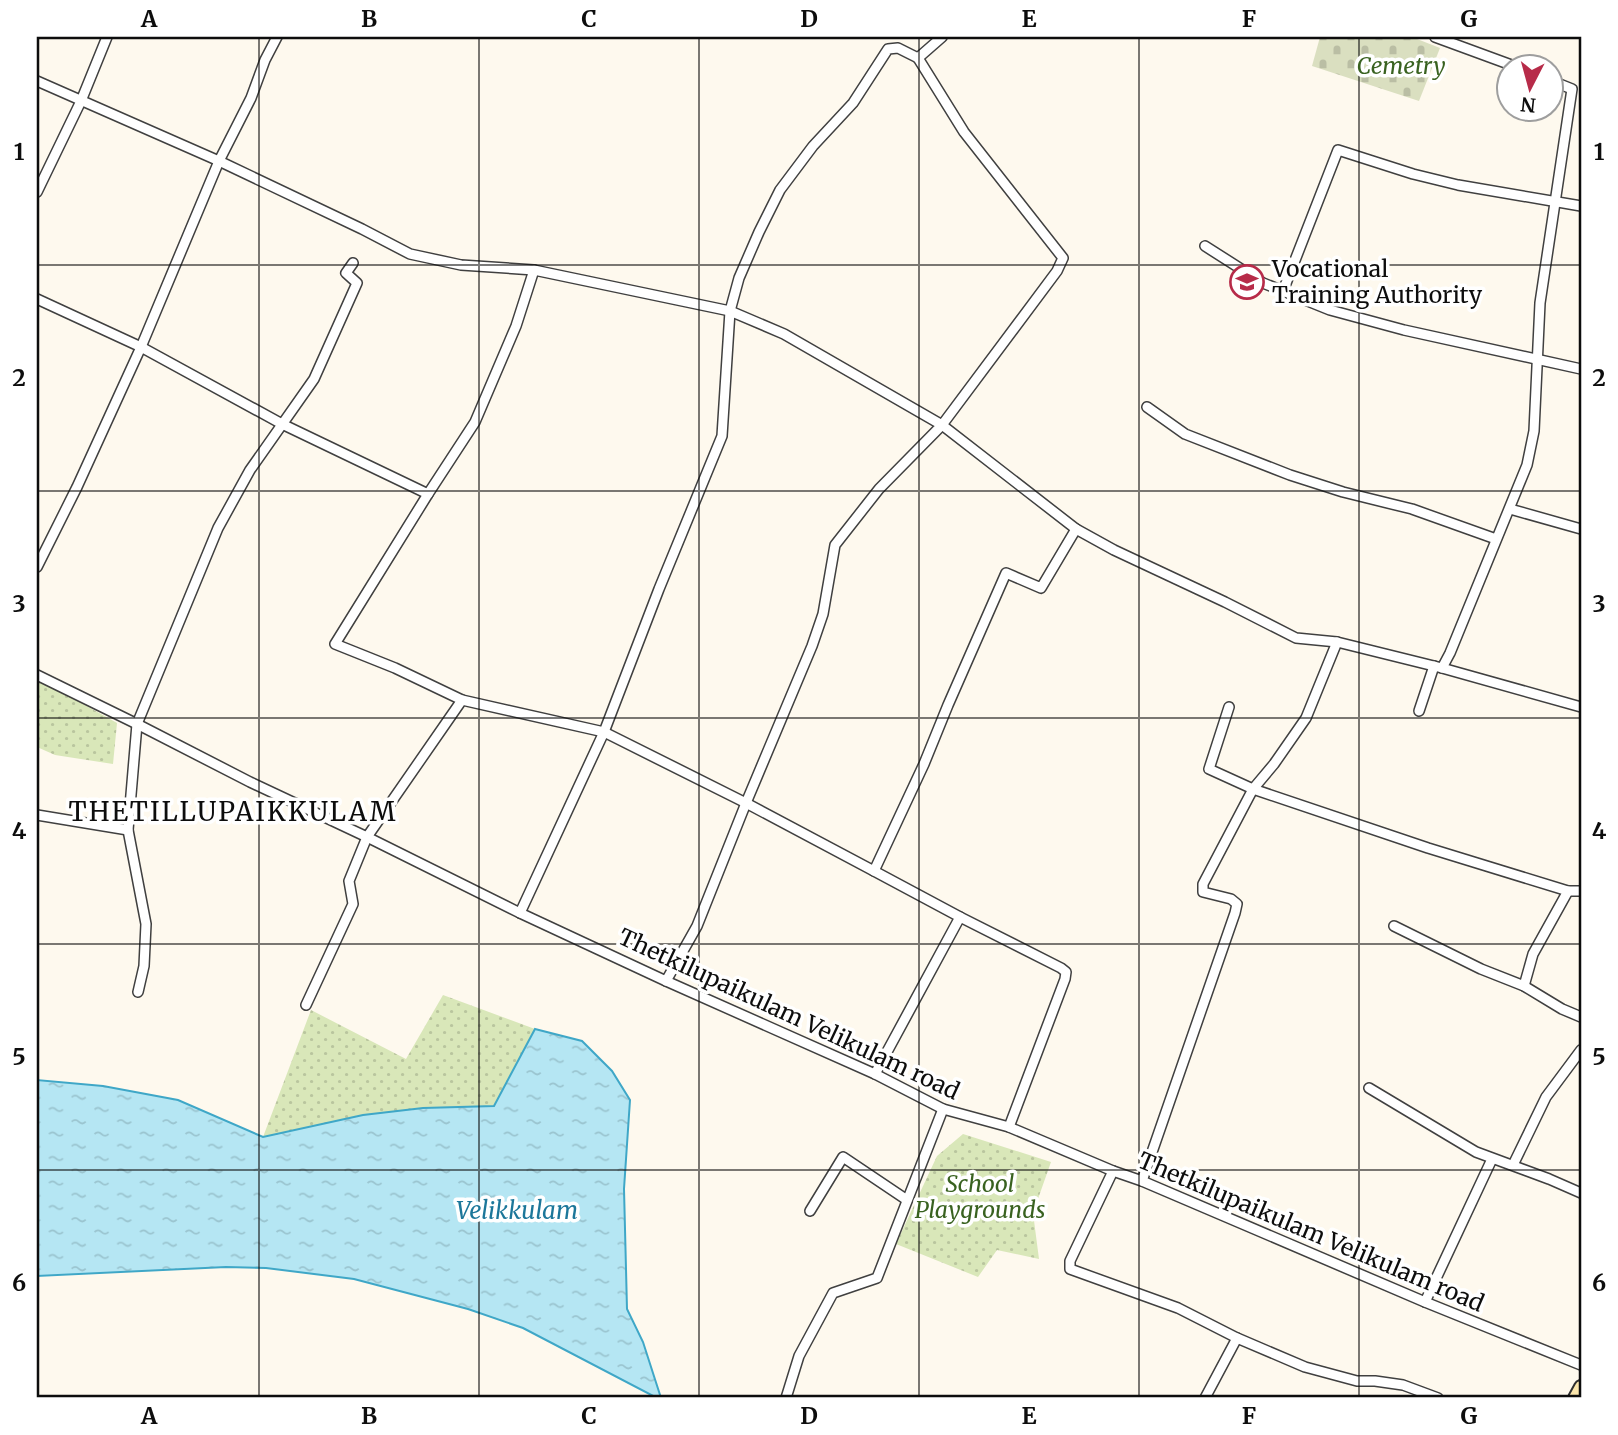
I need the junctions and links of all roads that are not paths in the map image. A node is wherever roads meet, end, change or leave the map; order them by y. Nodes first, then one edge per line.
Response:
1 (107, 37) edge
2 (277, 37) edge
3 (942, 37) edge
4 (1436, 37) edge
5 (918, 58) junction
6 (1496, 59) edge
7 (37, 80) edge
8 (1566, 87) edge
9 (80, 101) junction
10 (219, 161) junction
11 (37, 192) edge
12 (1554, 201) junction
13 (1581, 206) edge
14 (1205, 246) dead end
15 (353, 263) dead end
16 (534, 270) junction
17 (1283, 291) junction
18 (37, 299) edge
19 (730, 311) junction
20 (141, 347) junction
21 (1538, 360) junction
22 (1581, 369) edge
23 (1147, 407) dead end
24 (282, 424) junction
25 (942, 425) junction
26 (428, 494) junction
27 (1510, 509) junction
28 (1076, 529) junction
29 (1581, 529) edge
30 (1496, 539) junction
31 (37, 567) edge
32 (1337, 642) junction
33 (1438, 667) junction
34 (37, 675) edge
35 (462, 700) junction
36 (1229, 707) dead end
37 (1581, 707) edge
38 (1419, 711) dead end
39 (137, 724) junction
40 (604, 733) junction
41 (1253, 789) junction
42 (746, 803) junction
43 (37, 815) edge
44 (128, 830) junction
45 (367, 837) junction
46 (874, 871) junction
47 (1568, 891) junction
48 (1581, 891) edge
49 (520, 913) junction
50 (960, 917) junction
51 (1394, 926) dead end
52 (666, 981) junction
53 (1524, 986) junction
54 (138, 992) dead end
55 (306, 1004) dead end
56 (1581, 1017) edge
57 (1581, 1050) edge
58 (874, 1074) junction
59 (1369, 1088) dead end
60 (943, 1109) junction
61 (1009, 1128) junction
62 (1492, 1159) junction
63 (1513, 1165) junction
64 (1113, 1171) junction
65 (1142, 1181) junction
66 (1581, 1193) edge
67 (907, 1200) junction
68 (810, 1211) dead end
69 (1425, 1302) junction
70 (1237, 1338) junction
71 (1581, 1365) edge
72 (1581, 1387) edge
73 (786, 1398) edge
74 (1205, 1398) edge
75 (1438, 1398) edge
76 (1575, 1398) edge

1 - 9 street
2 - 10 street
3 - 5 street
4 - 6 street
5 - 19 street
5 - 25 street
7 - 9 street
8 - 12 street
9 - 10 street
9 - 11 street
10 - 16 street
10 - 20 street
12 - 13 street
12 - 17 street
12 - 21 street
14 - 17 street
15 - 24 street
16 - 19 street
16 - 26 street
17 - 21 street
18 - 20 street
19 - 25 street
19 - 40 street
20 - 24 street
20 - 31 street
21 - 22 street
21 - 27 street
23 - 30 street
24 - 26 street
24 - 39 street
25 - 28 street
25 - 42 street
26 - 35 street
27 - 29 street
27 - 30 street
28 - 32 street
28 - 46 street
30 - 33 street
32 - 33 street
32 - 41 street
33 - 37 street
33 - 38 street
34 - 39 street, Thetkilupaikulam Velikulam road
35 - 40 street
35 - 45 street
36 - 41 street
39 - 44 street
39 - 45 street, Thetkilupaikulam Velikulam road
40 - 42 street
40 - 49 street
41 - 47 street
41 - 65 street
42 - 46 street
42 - 52 street
43 - 44 street
44 - 54 street
45 - 49 street, Thetkilupaikulam Velikulam road
45 - 55 street
46 - 50 street
47 - 48 street
47 - 53 street
49 - 52 street, Thetkilupaikulam Velikulam road
50 - 58 street
50 - 61 street
51 - 53 street
52 - 58 street, Thetkilupaikulam Velikulam road
53 - 56 street
57 - 63 street
58 - 60 street, Thetkilupaikulam Velikulam road
59 - 62 street
60 - 61 street, Thetkilupaikulam Velikulam road
60 - 67 street
61 - 64 street, Thetkilupaikulam Velikulam road
62 - 63 street
62 - 69 street
63 - 66 street
64 - 65 street, Thetkilupaikulam Velikulam road
64 - 70 street
65 - 69 street, Thetkilupaikulam Velikulam road
67 - 68 street
67 - 73 street
69 - 71 street, Thetkilupaikulam Velikulam road
70 - 74 street
70 - 75 street
72 - 76 street

